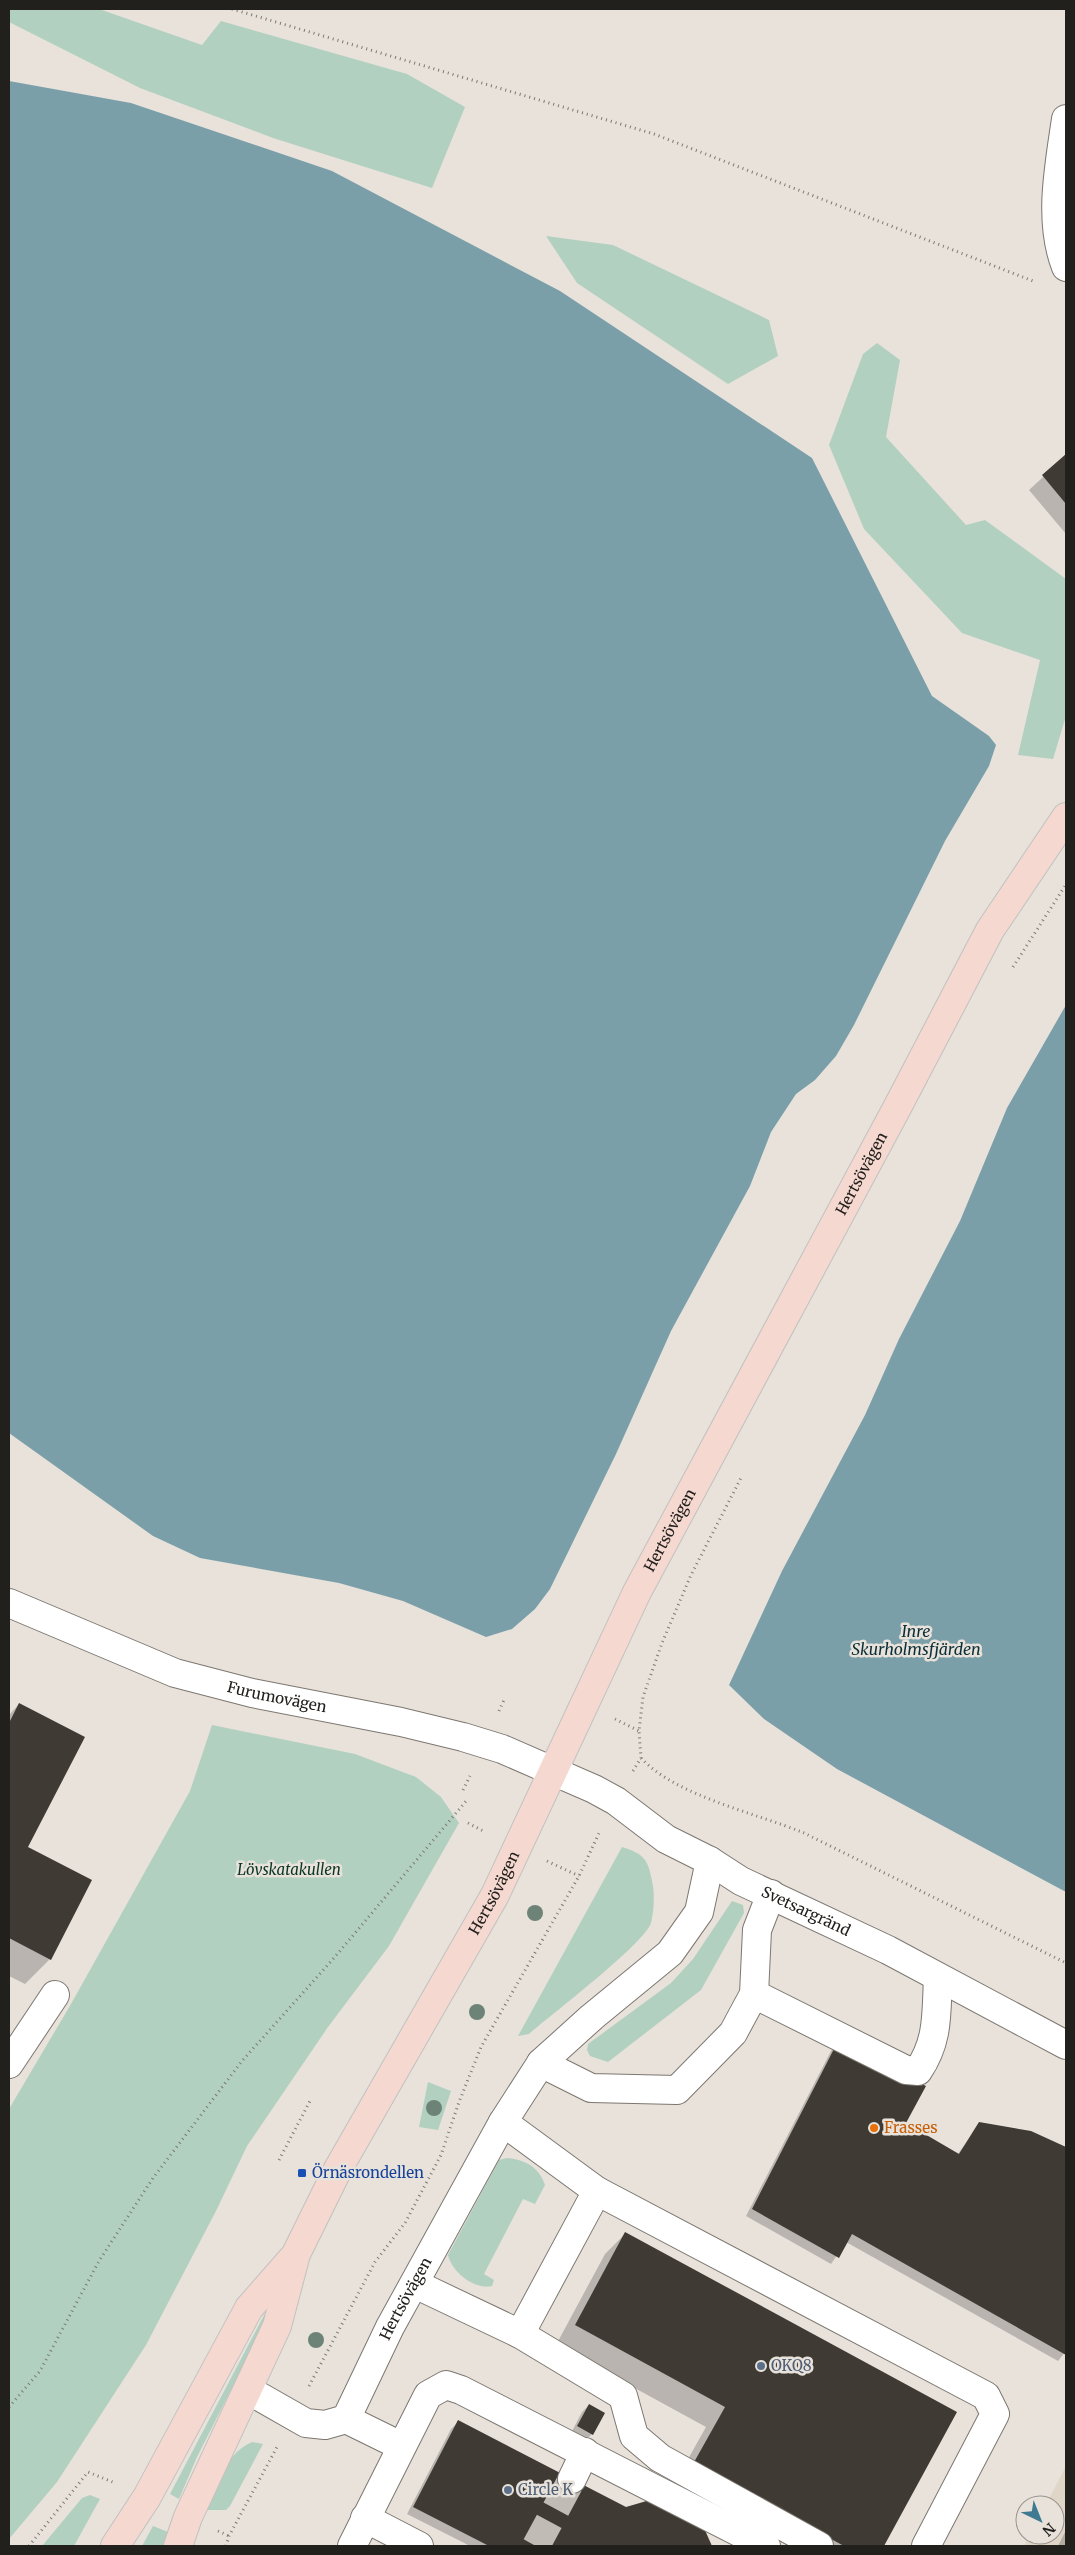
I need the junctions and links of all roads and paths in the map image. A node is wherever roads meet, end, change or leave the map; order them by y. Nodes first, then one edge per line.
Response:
1 (232, 9) edge
2 (1066, 120) edge
3 (1066, 267) edge
4 (1039, 283) dead end
5 (1066, 817) edge
6 (745, 1470) dead end
7 (9, 1602) edge
8 (640, 1758) junction
9 (551, 1771) junction
10 (467, 1800) dead end
11 (616, 1802) junction
12 (710, 1860) junction
13 (771, 1894) junction
14 (1066, 1963) edge
15 (938, 1978) junction
16 (754, 1994) junction
17 (55, 1995) dead end
18 (1066, 2046) edge
19 (541, 2063) junction
20 (9, 2064) edge
21 (311, 2098) dead end
22 (503, 2122) junction
23 (279, 2160) dead end
24 (597, 2190) junction
25 (296, 2254) junction
26 (415, 2284) junction
27 (520, 2334) junction
28 (248, 2390) junction
29 (9, 2407) edge
30 (294, 2416) junction
31 (346, 2420) junction
32 (400, 2446) junction
33 (585, 2452) junction
34 (572, 2479) tunnel mouth
35 (147, 2497) junction
36 (365, 2518) junction
37 (29, 2546) edge
38 (115, 2546) edge
39 (178, 2546) edge
40 (226, 2546) edge
41 (352, 2546) edge
42 (419, 2546) edge
43 (766, 2546) edge
44 (819, 2546) edge
45 (926, 2546) edge

1 - 4 path
2 - 3 street
5 - 9 main road, Hertsövägen
6 - 8 path
7 - 9 street, Furumovägen
8 - 11 path
8 - 14 path
9 - 11 street, Svetsargränd
9 - 25 main road, Hertsövägen
10 - 29 path
11 - 12 street, Svetsargränd
11 - 30 path
12 - 13 street, Svetsargränd
12 - 19 street, Hertsövägen
13 - 15 street, Svetsargränd
13 - 16 street
15 - 16 street
15 - 18 street, Svetsargränd
16 - 19 street
17 - 20 street
19 - 22 street, Hertsövägen
21 - 23 path
22 - 24 street
22 - 26 street, Hertsövägen
24 - 27 street
24 - 45 street
25 - 28 main road, Hertsövägen
25 - 35 main road, Hertsövägen
26 - 27 street
26 - 31 street, Hertsövägen
27 - 44 street
28 - 30 street
28 - 39 main road, Hertsövägen
30 - 31 street
30 - 40 path
31 - 32 street
32 - 33 street
32 - 36 street
33 - 34 street
33 - 43 street
35 - 37 path
35 - 38 main road, Hertsövägen
36 - 41 street
36 - 42 street

